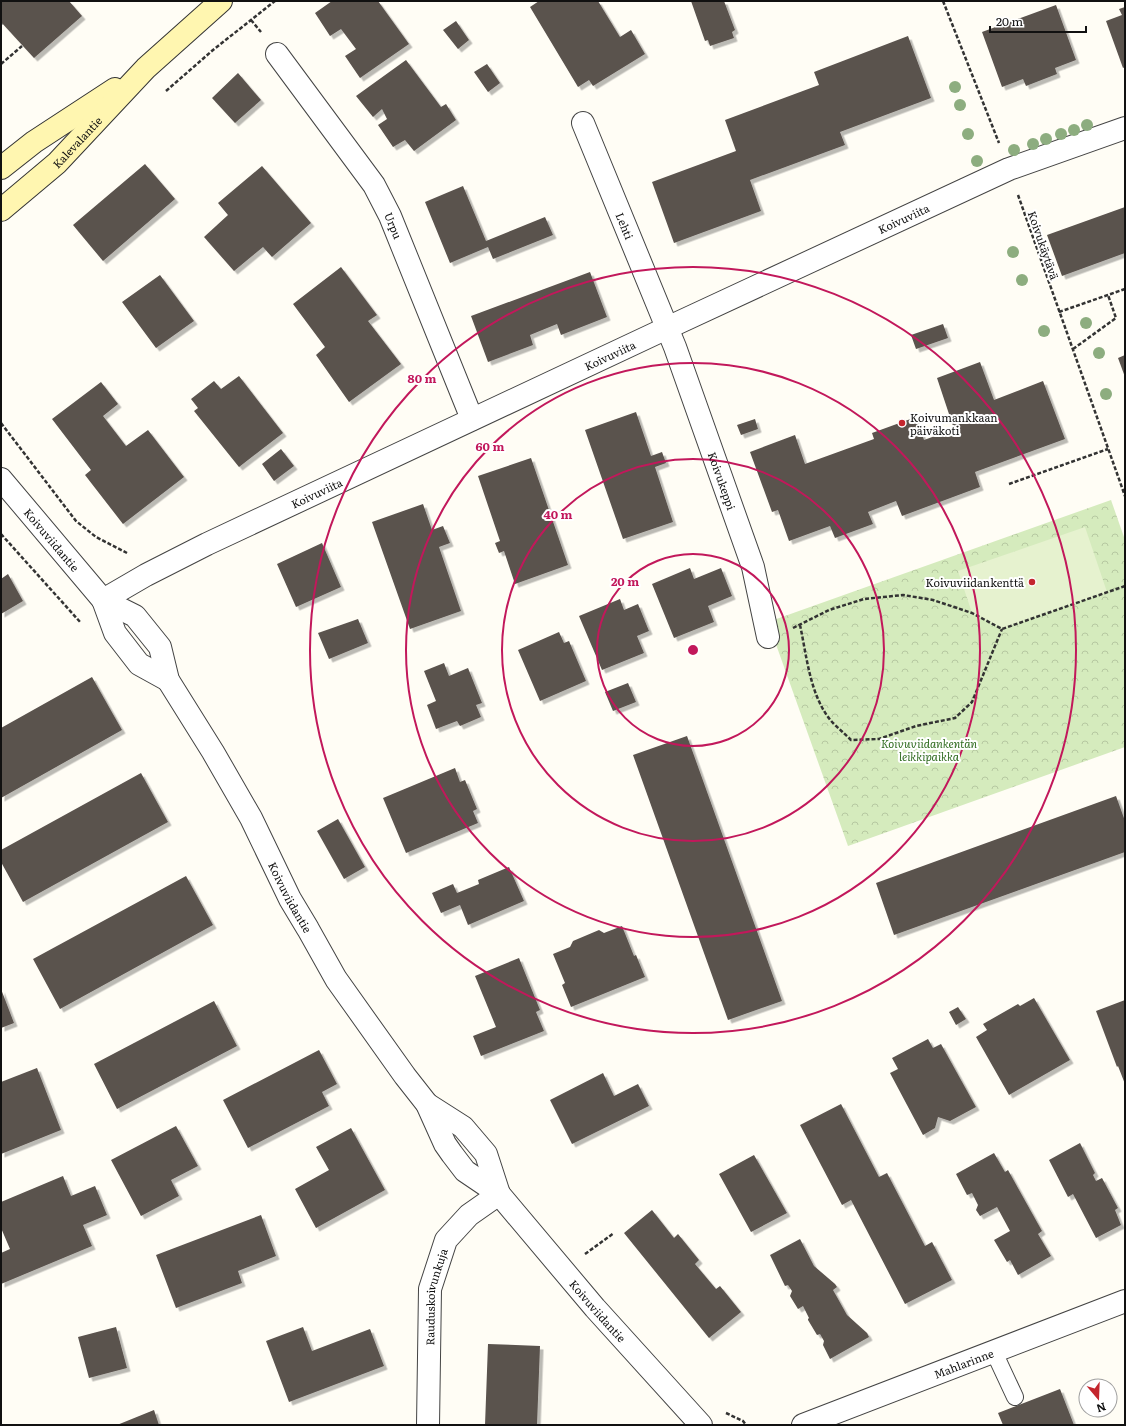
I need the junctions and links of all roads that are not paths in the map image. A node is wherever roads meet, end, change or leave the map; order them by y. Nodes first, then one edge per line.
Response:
1 (221, 1) edge
2 (277, 54) dead end
3 (146, 68) junction
4 (583, 123) dead end
5 (1125, 128) edge
6 (1, 168) edge
7 (1, 210) edge
8 (667, 328) junction
9 (472, 419) junction
10 (1, 479) edge
11 (103, 600) junction
12 (768, 637) road end
13 (499, 1194) junction
14 (1125, 1301) edge
15 (994, 1352) junction
16 (1014, 1397) dead end
17 (428, 1425) edge
18 (701, 1425) edge
19 (803, 1425) edge

1 - 3 main road, Kalevalantie
2 - 9 street, Urpu
3 - 6 main road, Kalevalantie
3 - 7 main road, Kalevalantie
4 - 8 street, Lehti
5 - 8 street, Koivuviita
8 - 9 street, Koivuviita
8 - 12 street, Koivukeppi
9 - 11 street, Koivuviita
10 - 11 street, Koivuviidantie
11 - 13 street, Koivuviidantie
13 - 17 street, Rauduskoivunkuja
13 - 18 street, Koivuviidantie
14 - 15 street, Mahlarinne
15 - 16 lane
15 - 19 street, Mahlarinne

